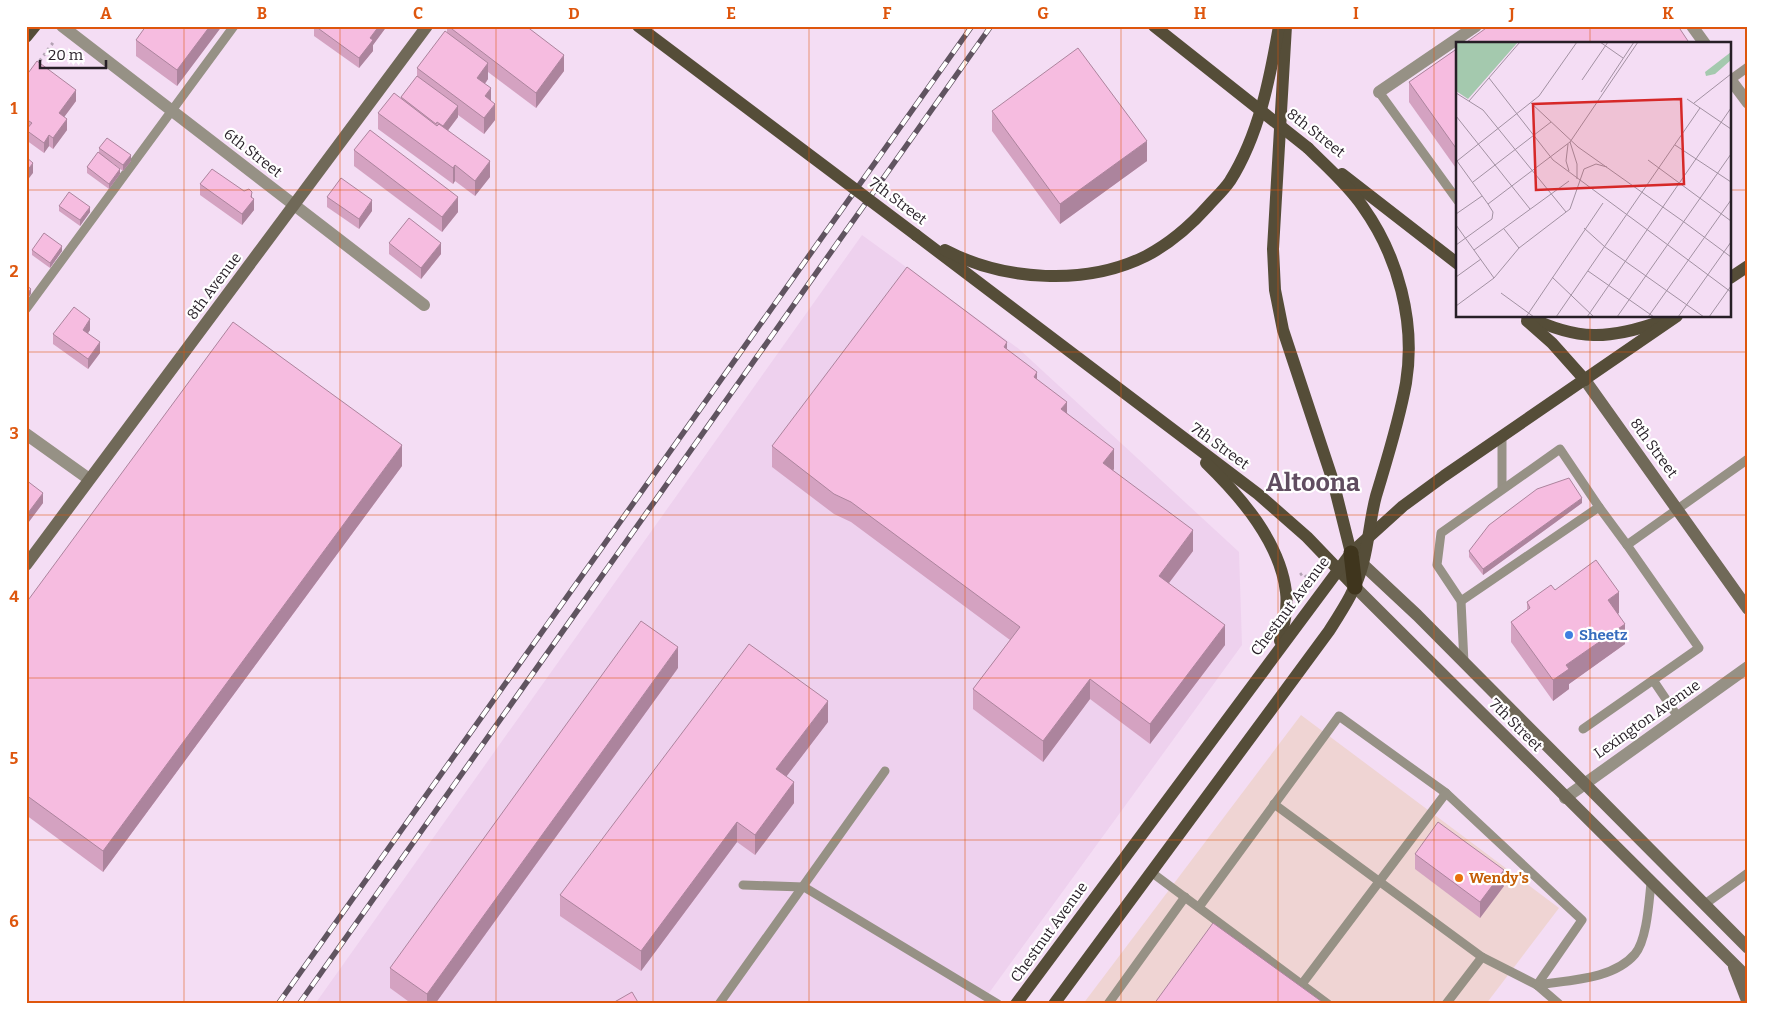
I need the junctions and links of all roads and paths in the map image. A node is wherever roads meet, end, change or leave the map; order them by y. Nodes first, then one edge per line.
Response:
1 (35, 26) edge
2 (62, 26) edge
3 (234, 26) edge
4 (427, 26) edge
5 (638, 26) edge
6 (1154, 26) edge
7 (1279, 26) edge
8 (1286, 26) edge
9 (1476, 26) edge
10 (1692, 26) edge
11 (26, 38) edge
12 (55, 40) dead end
13 (1704, 42) edge
14 (1748, 67) edge
15 (32, 71) edge
16 (1732, 79) edge
17 (1732, 81) edge
18 (1379, 92) joint
19 (1748, 103) edge
20 (172, 111) junction
21 (1308, 148) junction
22 (1456, 198) edge
23 (294, 206) junction
24 (916, 235) junction
25 (1456, 262) edge
26 (1748, 266) edge
27 (1732, 277) edge
28 (424, 305) dead end
29 (26, 309) edge
30 (1523, 318) edge
31 (1532, 318) edge
32 (1670, 318) edge
33 (1673, 318) edge
34 (1585, 380) junction
35 (1166, 426) junction
36 (26, 434) edge
37 (1502, 436) junction
38 (1748, 459) edge
39 (89, 479) junction
40 (1502, 488) junction
41 (1599, 507) junction
42 (1678, 508) junction
43 (1369, 535) junction
44 (1627, 544) junction
45 (1351, 553) junction
46 (1363, 564) junction
47 (26, 565) edge
48 (1339, 569) junction
49 (1298, 577) dead end
50 (1308, 579) dead end
51 (1355, 587) junction
52 (1461, 601) junction
53 (1748, 609) edge
54 (1279, 647) junction
55 (1464, 663) junction
56 (1748, 667) edge
57 (1653, 680) junction
58 (1678, 717) junction
59 (1583, 729) dead end
60 (885, 771) dead end
61 (1584, 784) junction
62 (1446, 792) junction
63 (1565, 798) junction
64 (1274, 804) junction
65 (1151, 872) junction
66 (1748, 873) edge
67 (1380, 882) junction
68 (1651, 883) junction
69 (743, 885) dead end
70 (804, 887) junction
71 (1185, 897) junction
72 (1705, 904) junction
73 (1199, 907) junction
74 (1748, 948) edge
75 (1482, 957) junction
76 (1733, 962) junction
77 (1748, 978) edge
78 (1302, 984) junction
79 (1537, 985) junction
80 (1748, 1003) edge
81 (719, 1004) edge
82 (998, 1004) edge
83 (1016, 1004) edge
84 (1054, 1004) edge
85 (1108, 1004) edge
86 (1328, 1004) edge
87 (1446, 1004) edge
88 (1559, 1004) edge

1 - 11 main road
2 - 20 street, 6th Street
3 - 20 lane
4 - 23 main road, 8th Avenue
5 - 24 main road, 7th Street, bridge
6 - 21 main road, 8th Street, bridge
7 - 24 main road
8 - 45 main road
9 - 18 street
10 - 13 street
12 - 15 path
14 - 16 lane
17 - 19 street
18 - 22 lane
20 - 23 street, 6th Street
20 - 29 lane
21 - 25 main road, 8th Street
21 - 43 main road
23 - 28 street, 6th Street
23 - 39 main road, 8th Avenue
24 - 35 main road, 7th Street
26 - 27 main road
30 - 34 main road, 8th Street
31 - 32 main road
33 - 34 main road, Chestnut Avenue
34 - 37 main road, Chestnut Avenue
34 - 42 main road, 8th Street
35 - 48 main road, 7th Street
35 - 54 main road
36 - 39 street
37 - 40 lane
37 - 43 main road, Chestnut Avenue
38 - 42 lane
39 - 47 main road, 8th Avenue
40 - 41 lane
40 - 52 lane
41 - 44 lane
41 - 52 lane
42 - 44 lane
42 - 53 main road, 8th Street
43 - 45 main road, Chestnut Avenue
43 - 46 main road
44 - 57 lane
45 - 46 main road, 7th Street
45 - 48 main road, Chestnut Avenue
45 - 51 highway
46 - 51 main road
46 - 55 main road, 7th Street
48 - 51 main road, 7th Street
48 - 54 main road, Chestnut Avenue
49 - 50 path
51 - 63 main road, 7th Street
51 - 65 main road
52 - 55 lane
54 - 83 main road, Chestnut Avenue
55 - 61 main road, 7th Street
56 - 58 street, Lexington Avenue
57 - 58 lane
57 - 59 lane
58 - 61 street, Lexington Avenue
60 - 70 lane
61 - 63 street, Lexington Avenue
61 - 72 main road, 7th Street
62 - 64 lane
62 - 67 lane
62 - 79 lane
63 - 68 main road, 7th Street
64 - 67 lane
64 - 73 lane
65 - 71 lane
65 - 84 main road
66 - 72 lane
67 - 75 lane
67 - 78 lane
68 - 76 main road, 7th Street
68 - 79 lane
69 - 70 lane
70 - 81 lane
70 - 82 lane
71 - 73 lane
71 - 85 lane
72 - 74 main road, 7th Street
73 - 78 lane
75 - 79 lane
75 - 87 lane
76 - 77 main road, 7th Street
76 - 80 main road
78 - 86 lane
79 - 88 lane

